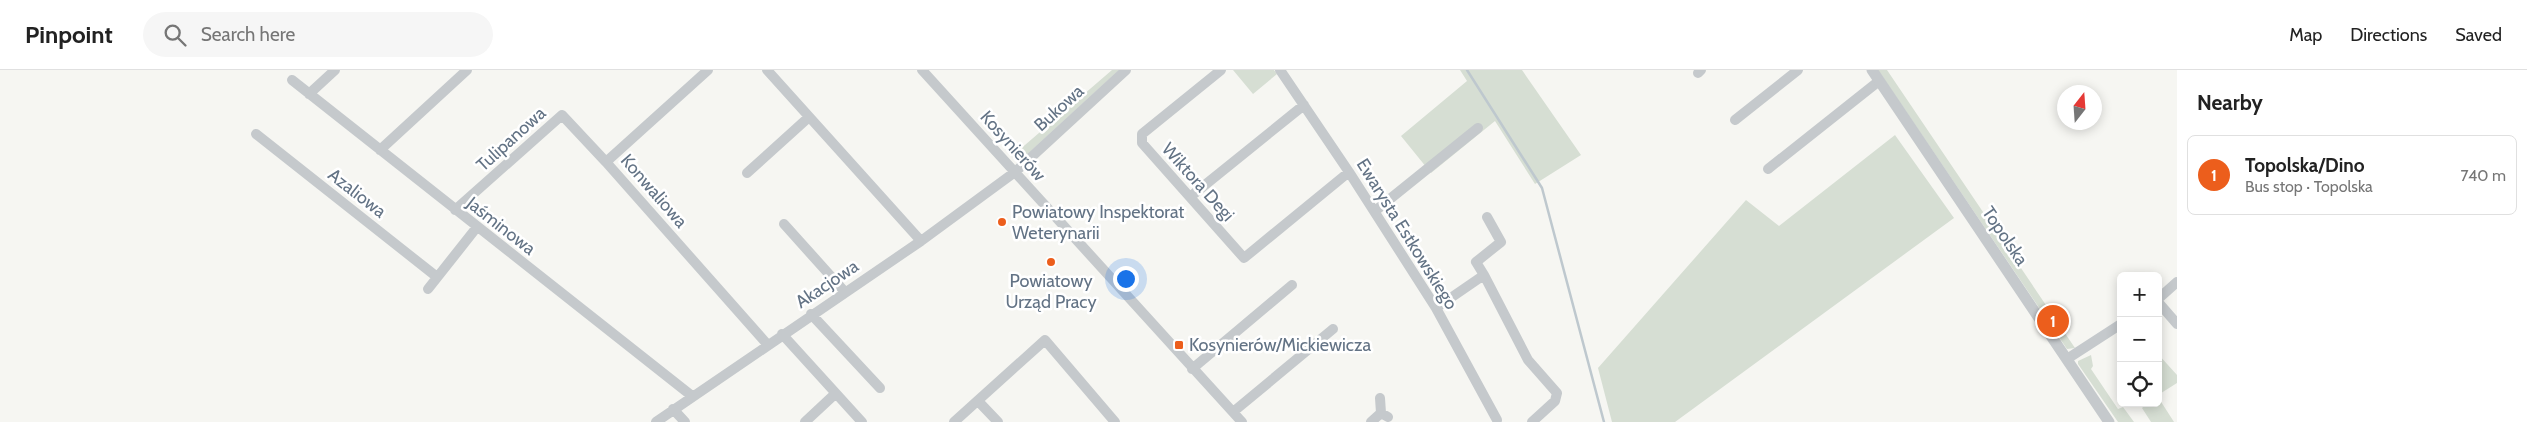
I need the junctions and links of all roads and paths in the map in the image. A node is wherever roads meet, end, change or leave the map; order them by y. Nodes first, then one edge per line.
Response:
1 (335, 70) edge
2 (467, 70) edge
3 (708, 70) edge
4 (766, 70) edge
5 (922, 70) edge
6 (1126, 70) edge
7 (1221, 70) edge
8 (1280, 70) edge
9 (1798, 70) edge
10 (1872, 70) edge
11 (292, 80) dead end
12 (1879, 81) junction
13 (309, 94) junction
14 (1304, 105) junction
15 (809, 117) junction
16 (1735, 120) dead end
17 (1478, 128) dead end
18 (256, 134) dead end
19 (380, 150) junction
20 (606, 162) junction
21 (1768, 169) dead end
22 (1014, 172) junction
23 (1349, 172) junction
24 (747, 173) dead end
25 (1190, 197) junction
26 (455, 210) junction
27 (1374, 211) junction
28 (1487, 217) dead end
29 (784, 224) dead end
30 (477, 227) junction
31 (921, 240) junction
32 (1484, 276) junction
33 (437, 277) junction
34 (2177, 282) edge
35 (1292, 285) dead end
36 (428, 289) dead end
37 (845, 292) junction
38 (2162, 297) edge
39 (2162, 306) edge
40 (1436, 308) junction
41 (811, 314) junction
42 (2177, 324) edge
43 (2117, 327) edge
44 (1333, 329) dead end
45 (782, 334) junction
46 (767, 344) junction
47 (2067, 359) junction
48 (1192, 369) junction
49 (880, 388) dead end
50 (835, 394) junction
51 (692, 396) junction
52 (1380, 398) dead end
53 (978, 400) junction
54 (673, 409) junction
55 (1233, 412) junction
56 (1498, 421) edge
57 (656, 422) edge
58 (685, 422) edge
59 (804, 422) edge
60 (862, 422) edge
61 (954, 422) edge
62 (998, 422) edge
63 (1115, 422) edge
64 (1242, 422) edge
65 (1371, 422) edge
66 (1532, 422) edge
67 (2109, 422) edge

1 - 13 street
2 - 19 street
3 - 20 street, Konwaliowa
4 - 15 street
5 - 22 street, Kosynierów
6 - 22 street, Bukowa
7 - 25 street, Wiktora Degi
8 - 14 street, Ewarysta Estkowskiego
9 - 16 street
10 - 12 street, Topolska
11 - 13 street, Jaśminowa
12 - 21 street
12 - 47 street, Topolska
13 - 19 street, Jaśminowa
14 - 23 street, Ewarysta Estkowskiego
14 - 25 street
15 - 24 street
15 - 31 street
17 - 27 street
18 - 33 street, Azaliowa
19 - 26 street, Jaśminowa
20 - 26 street, Tulipanowa
20 - 46 street, Konwaliowa
22 - 31 street, Akacjowa
22 - 48 street, Kosynierów
23 - 25 street, Wiktora Degi
23 - 27 street, Ewarysta Estkowskiego
26 - 30 street, Jaśminowa
27 - 40 street, Ewarysta Estkowskiego
28 - 32 street
29 - 37 street
30 - 33 street
30 - 51 street, Jaśminowa
31 - 37 street, Akacjowa
32 - 40 street
32 - 66 street
33 - 36 street
34 - 38 street
35 - 48 street
37 - 41 street, Akacjowa
39 - 42 street
40 - 56 street, Ewarysta Estkowskiego
41 - 45 street, Akacjowa
41 - 49 street
43 - 47 street
44 - 55 street
45 - 46 street, Akacjowa
45 - 50 street
46 - 51 street, Akacjowa
47 - 67 street, Topolska
48 - 55 street, Kosynierów
50 - 59 street
50 - 60 street
51 - 54 street, Akacjowa
52 - 65 street
53 - 61 street
53 - 62 street
53 - 63 street
54 - 57 street, Akacjowa
54 - 58 street
55 - 64 street, Kosynierów

